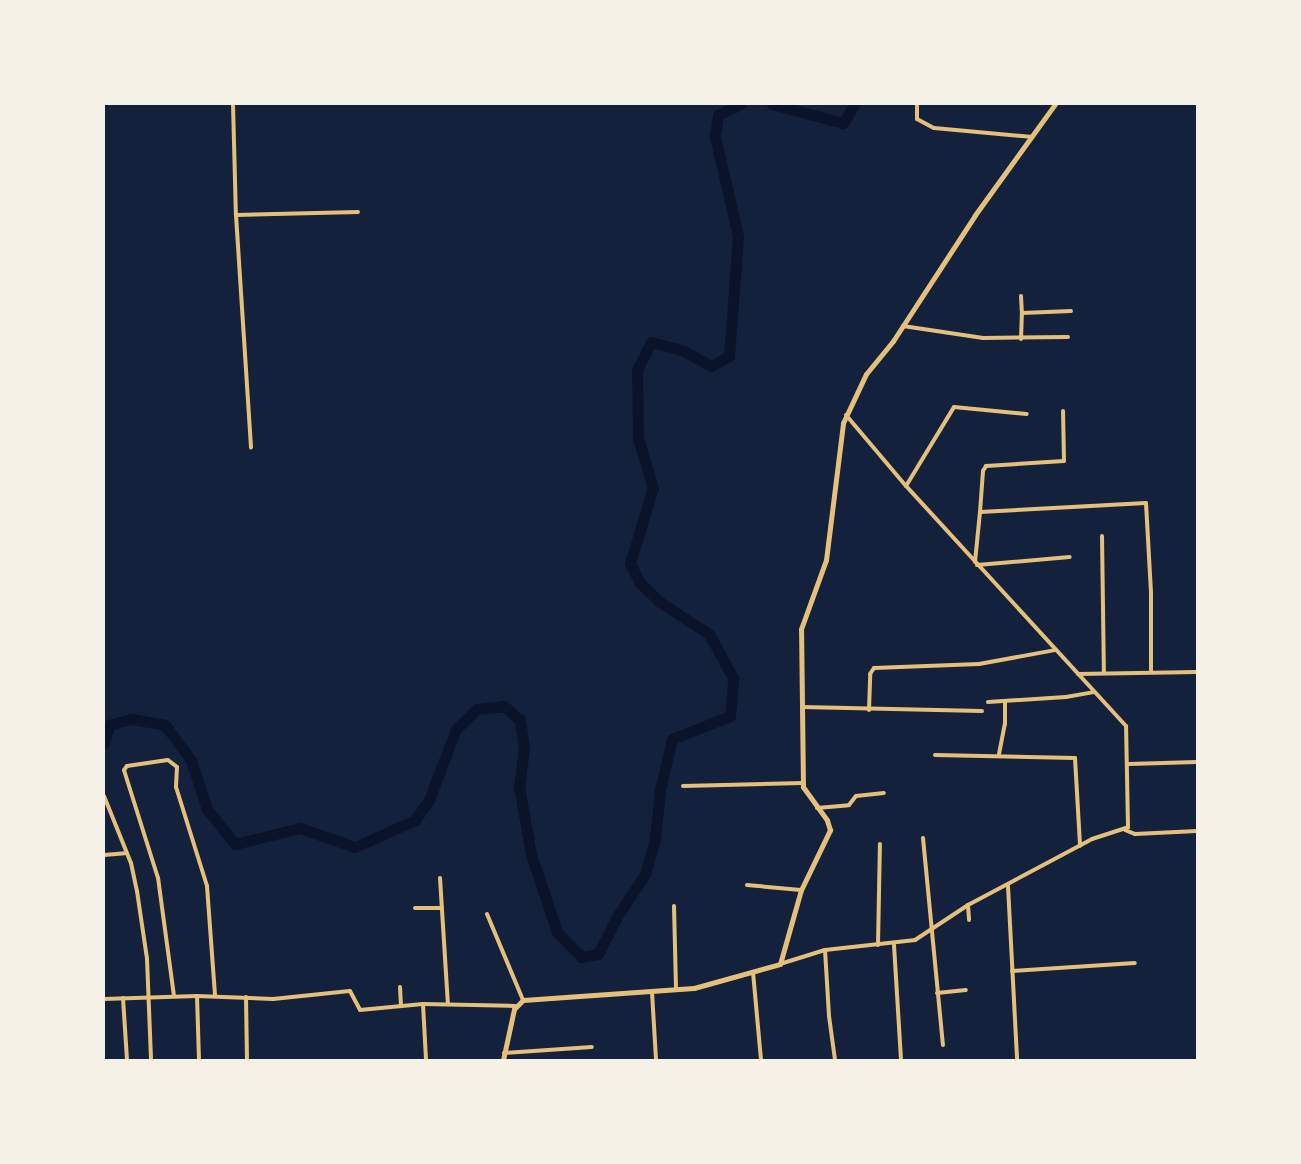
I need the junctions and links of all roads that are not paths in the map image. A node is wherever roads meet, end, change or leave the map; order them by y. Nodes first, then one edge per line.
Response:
1 (233, 104) edge
2 (917, 104) edge
3 (1055, 104) edge
4 (1033, 137) junction
5 (358, 212) dead end
6 (236, 215) junction
7 (1021, 296) dead end
8 (1071, 311) dead end
9 (1022, 313) junction
10 (903, 326) junction
11 (1068, 337) dead end
12 (1021, 339) junction
13 (1063, 411) dead end
14 (846, 414) junction
15 (1028, 414) dead end
16 (251, 448) dead end
17 (906, 486) junction
18 (980, 512) junction
19 (1102, 536) dead end
20 (1070, 557) dead end
21 (976, 563) junction
22 (1054, 650) junction
23 (1104, 672) junction
24 (1151, 672) junction
25 (1197, 672) edge
26 (1078, 674) junction
27 (1094, 692) junction
28 (988, 702) dead end
29 (1005, 703) junction
30 (802, 707) junction
31 (869, 710) junction
32 (982, 711) dead end
33 (999, 754) junction
34 (935, 756) dead end
35 (1197, 762) edge
36 (1129, 764) junction
37 (803, 783) junction
38 (682, 786) dead end
39 (884, 793) dead end
40 (104, 796) edge
41 (817, 808) junction
42 (1125, 830) junction
43 (1197, 831) edge
44 (923, 838) dead end
45 (880, 844) dead end
46 (1080, 846) junction
47 (125, 853) junction
48 (104, 855) edge
49 (440, 878) dead end
50 (747, 884) dead end
51 (1008, 886) junction
52 (800, 890) junction
53 (968, 905) junction
54 (674, 906) dead end
55 (415, 908) dead end
56 (442, 908) junction
57 (487, 914) dead end
58 (969, 920) dead end
59 (931, 928) junction
60 (878, 945) junction
61 (894, 945) junction
62 (825, 950) junction
63 (1135, 963) dead end
64 (780, 964) junction
65 (1012, 971) junction
66 (753, 972) junction
67 (400, 987) dead end
68 (676, 990) junction
69 (966, 990) dead end
70 (652, 992) junction
71 (937, 993) junction
72 (149, 996) junction
73 (174, 996) junction
74 (196, 996) junction
75 (215, 996) junction
76 (123, 998) junction
77 (246, 998) junction
78 (104, 999) edge
79 (523, 1000) junction
80 (423, 1004) junction
81 (448, 1004) junction
82 (401, 1006) junction
83 (515, 1006) junction
84 (943, 1044) dead end
85 (592, 1047) dead end
86 (504, 1053) junction
87 (127, 1060) edge
88 (151, 1060) edge
89 (199, 1060) edge
90 (248, 1060) edge
91 (426, 1060) edge
92 (503, 1060) edge
93 (656, 1060) edge
94 (761, 1060) edge
95 (835, 1060) edge
96 (901, 1060) edge
97 (1017, 1060) edge

1 - 6 street
2 - 4 street
3 - 4 main road
4 - 10 main road
5 - 6 street
6 - 16 street
7 - 9 street
8 - 9 street
9 - 12 street
10 - 12 street
10 - 14 main road
11 - 12 street
13 - 18 street
14 - 17 street
14 - 30 main road
15 - 17 street
17 - 21 street
18 - 21 street
18 - 24 street
19 - 23 street
20 - 21 street
21 - 22 street
22 - 26 street
22 - 31 street
23 - 24 street
23 - 26 street
24 - 25 street
26 - 27 street
27 - 29 street
27 - 36 street
28 - 29 street
29 - 33 street
30 - 31 street
30 - 37 main road
31 - 32 street
33 - 34 street
33 - 46 street
35 - 36 street
36 - 42 street
37 - 38 street
37 - 41 main road
39 - 41 street
40 - 47 street
41 - 52 main road
42 - 43 street
42 - 46 street
44 - 59 street
45 - 60 street
46 - 51 street
47 - 48 street
47 - 72 street
49 - 56 street
50 - 52 street
51 - 53 street
51 - 65 street
52 - 64 main road
53 - 58 street
53 - 59 street
54 - 68 street
55 - 56 street
56 - 81 street
57 - 79 street
59 - 61 street
59 - 71 street
60 - 61 street
60 - 62 street
61 - 96 street
62 - 64 street
62 - 95 street
63 - 65 street
64 - 66 main road
65 - 97 street
66 - 68 main road
66 - 94 street
67 - 82 street
68 - 70 main road
69 - 71 street
70 - 79 main road
70 - 93 street
71 - 84 street
72 - 73 street
72 - 76 street
72 - 88 street
73 - 74 street
73 - 75 street
74 - 75 street
74 - 89 street
75 - 77 street
76 - 78 street
76 - 87 street
77 - 82 street
77 - 90 street
79 - 83 main road
80 - 81 street
80 - 82 street
80 - 91 street
81 - 83 street
83 - 86 main road
85 - 86 street
86 - 92 main road

